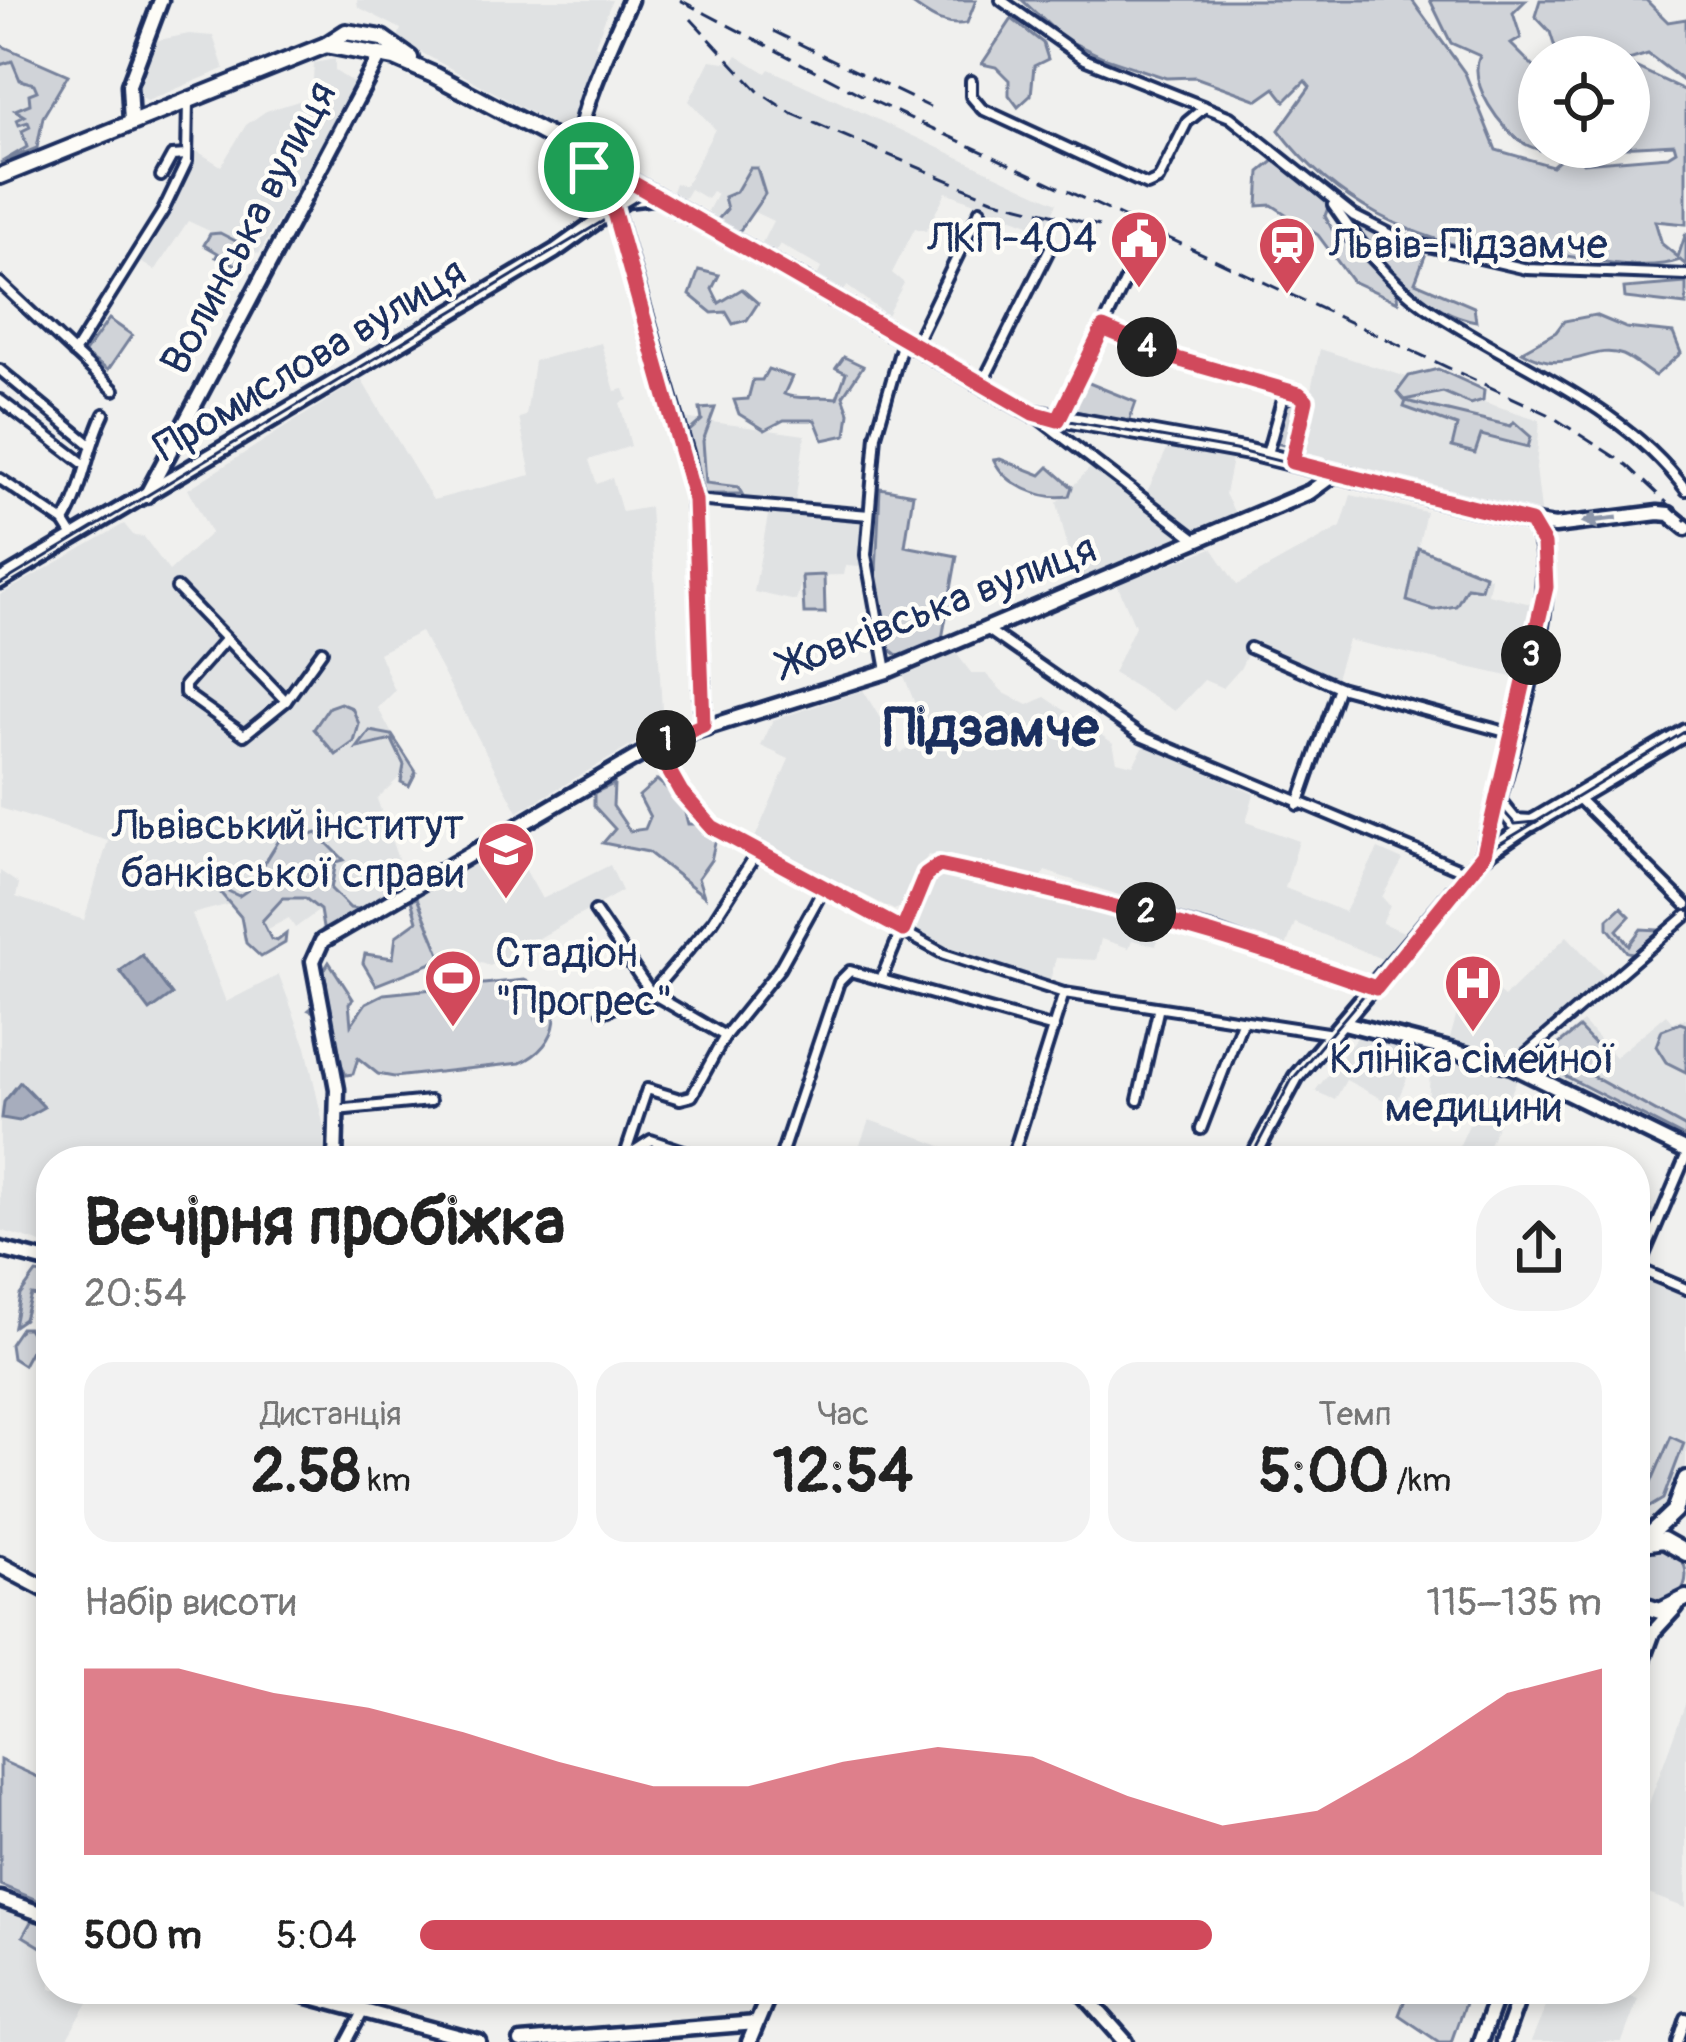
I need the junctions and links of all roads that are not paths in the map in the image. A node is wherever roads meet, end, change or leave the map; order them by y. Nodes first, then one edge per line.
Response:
1 (161, 0) edge
2 (630, 0) edge
3 (1000, 0) edge
4 (346, 32) junction
5 (382, 38) junction
6 (326, 45) junction
7 (353, 51) junction
8 (380, 55) junction
9 (434, 75) junction
10 (971, 82) dead end
11 (188, 99) junction
12 (1206, 106) junction
13 (494, 108) junction
14 (131, 122) junction
15 (577, 151) junction
16 (187, 155) junction
17 (592, 169) junction
18 (0, 176) edge
19 (160, 176) dead end
20 (648, 196) junction
21 (1328, 197) junction
22 (613, 209) junction
23 (980, 210) dead end
24 (1050, 248) dead end
25 (1131, 269) dead end
26 (1686, 275) edge
27 (0, 283) edge
28 (1103, 328) junction
29 (908, 344) junction
30 (74, 353) junction
31 (0, 370) edge
32 (982, 386) junction
33 (115, 390) dead end
34 (1292, 392) junction
35 (0, 400) edge
36 (1033, 413) junction
37 (104, 414) dead end
38 (1058, 420) junction
39 (91, 445) junction
40 (1266, 456) junction
41 (1292, 462) junction
42 (84, 464) junction
43 (1336, 473) junction
44 (0, 478) edge
45 (1686, 490) edge
46 (145, 497) junction
47 (695, 500) junction
48 (869, 515) junction
49 (64, 522) junction
50 (1531, 522) junction
51 (1686, 528) edge
52 (74, 538) junction
53 (1199, 541) junction
54 (0, 581) edge
55 (177, 588) dead end
56 (988, 630) junction
57 (224, 640) junction
58 (1250, 648) dead end
59 (322, 651) dead end
60 (887, 670) junction
61 (1339, 687) junction
62 (286, 701) junction
63 (703, 725) junction
64 (1686, 732) edge
65 (1513, 734) junction
66 (655, 746) junction
67 (1577, 798) junction
68 (1497, 801) junction
69 (1298, 805) junction
70 (1530, 824) junction
71 (758, 851) junction
72 (1483, 856) junction
73 (1470, 874) junction
74 (825, 886) junction
75 (1686, 905) edge
76 (595, 911) dead end
77 (1686, 916) edge
78 (903, 930) junction
79 (881, 979) junction
80 (1376, 988) junction
81 (651, 993) junction
82 (1064, 993) junction
83 (1158, 1011) junction
84 (603, 1012) dead end
85 (1242, 1022) junction
86 (1054, 1028) junction
87 (1339, 1028) junction
88 (725, 1036) junction
89 (1512, 1066) junction
90 (1138, 1100) dead end
91 (430, 1101) dead end
92 (336, 1110) junction
93 (1201, 1129) dead end
94 (335, 1146) edge
95 (627, 1146) edge
96 (641, 1146) edge
97 (671, 1146) edge
98 (784, 1146) edge
99 (1016, 1146) edge
100 (1258, 1146) edge
101 (1686, 1154) edge
102 (1650, 1238) edge
103 (0, 1250) edge
104 (36, 1258) edge
105 (1650, 1274) edge
106 (1686, 1289) edge
107 (1686, 1479) edge
108 (1650, 1534) edge
109 (1650, 1544) edge
110 (1686, 1553) edge
111 (0, 1565) edge
112 (36, 1584) edge
113 (1682, 1603) edge
114 (1650, 1609) edge
115 (1650, 1640) edge
116 (0, 1899) edge
117 (36, 1912) edge
118 (330, 2004) edge
119 (764, 2004) edge
120 (1092, 2004) edge
121 (1493, 2004) edge
122 (1502, 2004) edge
123 (1516, 2005) joint
124 (362, 2014) junction
125 (1686, 2018) edge
126 (1488, 2019) junction
127 (756, 2023) junction
128 (1508, 2026) junction
129 (347, 2042) edge
130 (478, 2042) edge
131 (521, 2042) edge
132 (748, 2042) edge
133 (1126, 2042) edge
134 (1480, 2042) edge
135 (1503, 2042) edge
136 (1678, 2042) edge

1 - 14 street
2 - 15 street
3 - 12 street
4 - 5 main road
4 - 6 main road
4 - 7 main road
5 - 8 main road
5 - 9 main road
6 - 7 main road
6 - 11 main road
7 - 8 main road
8 - 9 main road
8 - 46 street, Волинська вулиця
9 - 13 main road
10 - 12 street
11 - 14 main road
11 - 16 street
12 - 21 street
13 - 15 main road
13 - 17 main road
14 - 18 main road
15 - 17 street
15 - 20 main road
16 - 19 street
16 - 30 street
17 - 20 main road
17 - 22 street
20 - 22 street, Промислова вулиця
20 - 29 main road
21 - 26 street
21 - 45 street
22 - 46 street, Промислова вулиця
22 - 47 street
23 - 29 street
24 - 32 street
25 - 28 street
27 - 30 street
28 - 34 street
28 - 38 street
29 - 32 main road
29 - 48 street
30 - 33 street
31 - 39 street
32 - 36 main road
34 - 40 street
34 - 41 street
35 - 42 street
36 - 38 main road
36 - 53 street
37 - 39 street
38 - 40 main road
39 - 42 street
40 - 41 main road
41 - 43 main road
42 - 49 street
43 - 50 main road
43 - 53 street, Жовківська вулиця
44 - 49 street
46 - 52 street, Промислова вулиця
47 - 48 street
47 - 63 street
48 - 60 street
49 - 52 street
51 -> 50 street
50 - 65 main road
52 - 54 street, Промислова вулиця
53 - 56 street, Жовківська вулиця
55 - 57 street
56 - 60 street, Жовківська вулиця
56 - 69 street
57 - 62 street
57 - 62 street
58 - 61 street
59 - 62 street
60 - 63 street, Жовківська вулиця
61 - 65 street
61 - 69 street
63 - 66 street, Жовківська вулиця
64 - 67 main road
65 - 68 main road
66 - 71 street
66 - 92 street, Жовківська вулиця
67 - 70 main road
67 - 75 street
68 - 70 main road
68 - 72 street
69 - 73 street
70 - 72 street
71 - 74 street
71 - 81 street
72 - 73 street
73 - 80 street
74 - 78 street
74 - 88 street
76 - 81 street
77 - 89 street
78 - 79 street
78 - 80 street
78 - 82 street
79 - 86 street
79 - 98 street
80 - 87 street
81 - 84 street
81 - 88 street
82 - 83 street
82 - 86 street
83 - 85 street
83 - 90 street
85 - 87 street
85 - 93 street
86 - 99 street
87 - 89 street
87 - 100 street
88 - 95 street
89 - 101 street
91 - 92 street
92 - 94 street
96 - 97 street
101 - 102 street
103 - 104 street
105 - 106 street
107 - 108 main road
109 - 110 main road
111 - 112 main road
113 - 114 main road
113 - 115 street
116 - 117 street
118 - 124 street
119 - 127 street
120 - 133 street
121 - 126 street
122 - 123 street
123 - 128 street
124 - 129 street
124 - 130 street
125 - 136 street
126 - 128 street
126 - 134 street
127 - 131 street
127 - 132 street
128 - 135 street

